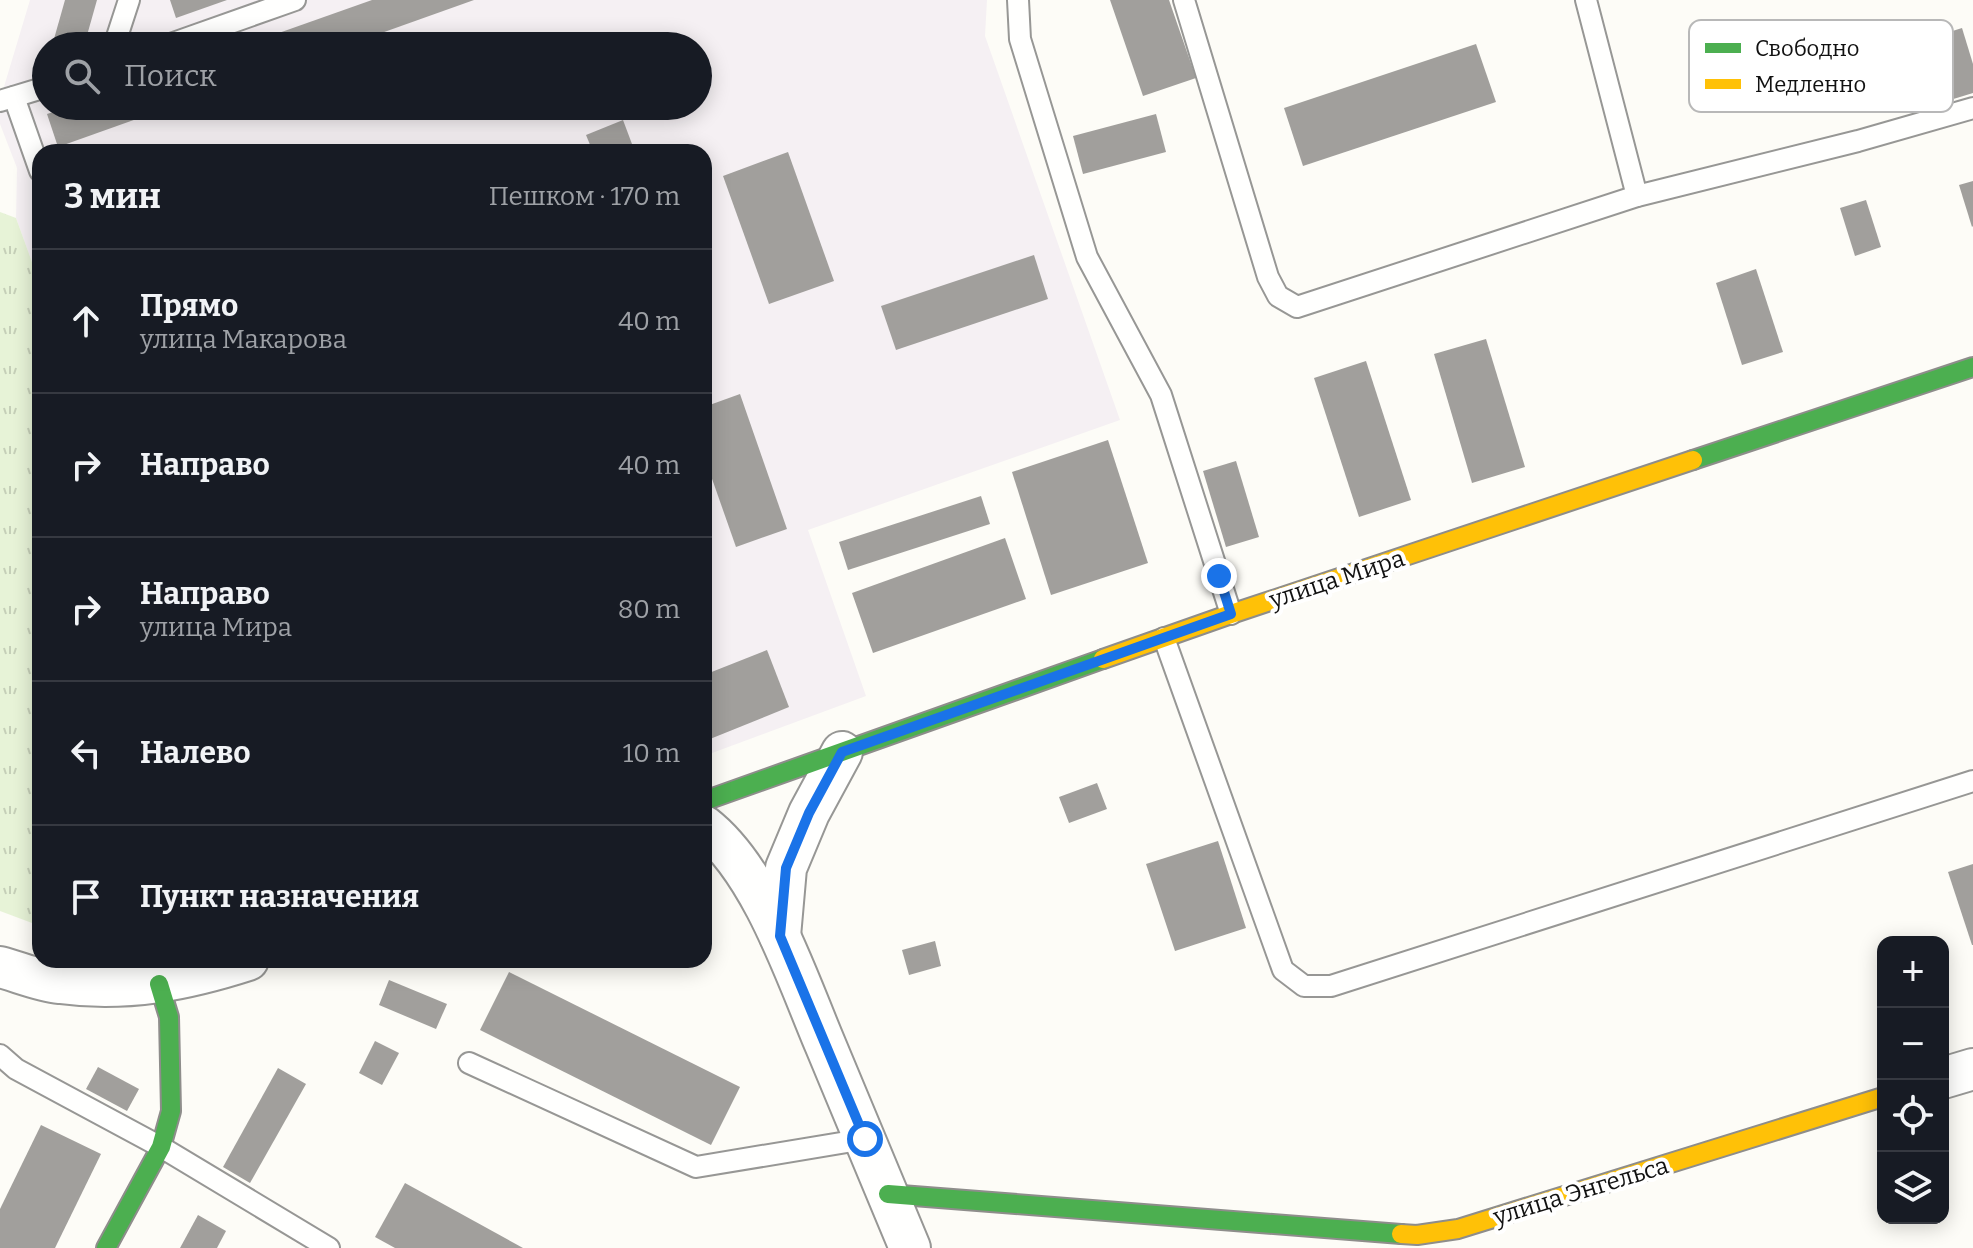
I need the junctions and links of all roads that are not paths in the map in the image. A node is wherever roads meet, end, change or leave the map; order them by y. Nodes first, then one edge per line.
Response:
1 (129, 0) edge
2 (295, 0) edge
3 (1018, 0) edge
4 (1184, 0) edge
5 (1586, 0) edge
6 (119, 32) edge
7 (205, 32) edge
8 (32, 91) edge
9 (7, 99) edge
10 (1973, 108) edge
11 (32, 154) edge
12 (1637, 196) junction
13 (1973, 367) edge
14 (1231, 614) junction
15 (1164, 638) junction
16 (842, 752) junction
17 (1973, 781) edge
18 (712, 806) edge
19 (712, 821) edge
20 (780, 936) junction
21 (0, 967) edge
22 (223, 968) edge
23 (159, 984) junction
24 (0, 1055) edge
25 (469, 1063) dead end
26 (1973, 1069) edge
27 (1949, 1076) edge
28 (1877, 1099) edge
29 (865, 1139) junction
30 (161, 1147) junction
31 (888, 1194) junction
32 (106, 1248) edge
33 (329, 1248) edge
34 (910, 1248) edge

1 - 6 lane
2 - 7 lane
3 - 14 lane
4 - 12 lane
5 - 12 lane
8 - 9 lane
9 - 11 lane
10 - 12 lane
13 - 14 street, улица Мира
14 - 15 street, улица Мира
15 - 16 street, улица Мира
15 - 17 lane
16 - 18 street, улица Мира
16 - 20 street
19 - 20 street
20 - 29 street
21 - 23 street
22 - 23 street
23 - 30 street
24 - 30 lane
25 - 29 lane
26 - 27 street
28 - 31 street, улица Энгельса
29 - 31 street
30 - 32 street
30 - 33 lane
31 - 34 street

